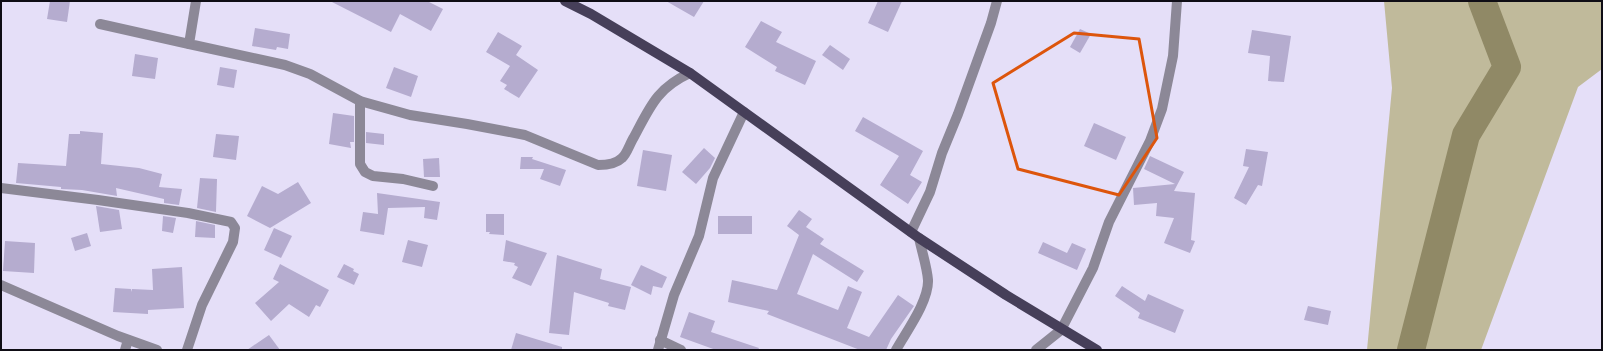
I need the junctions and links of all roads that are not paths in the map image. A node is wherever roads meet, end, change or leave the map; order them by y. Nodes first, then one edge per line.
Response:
1 (196, 1) edge
2 (565, 1) edge
3 (997, 1) edge
4 (1177, 1) edge
5 (100, 24) dead end
6 (189, 44) junction
7 (690, 73) junction
8 (360, 101) junction
9 (744, 112) junction
10 (433, 186) dead end
11 (1, 188) edge
12 (915, 235) junction
13 (1, 285) edge
14 (1061, 330) junction
15 (127, 345) edge
16 (659, 345) edge
17 (156, 350) edge
18 (187, 350) edge
19 (681, 350) edge
20 (896, 350) edge
21 (1036, 350) edge
22 (1097, 350) edge

1 - 6 street
2 - 7 main road
3 - 12 street
4 - 14 street
5 - 6 street
6 - 8 street
7 - 8 street
7 - 9 main road
8 - 10 street
9 - 12 main road
9 - 16 street
11 - 18 street
12 - 14 main road
12 - 20 street
13 - 15 street
14 - 21 street
14 - 22 main road
15 - 17 street
16 - 19 street

